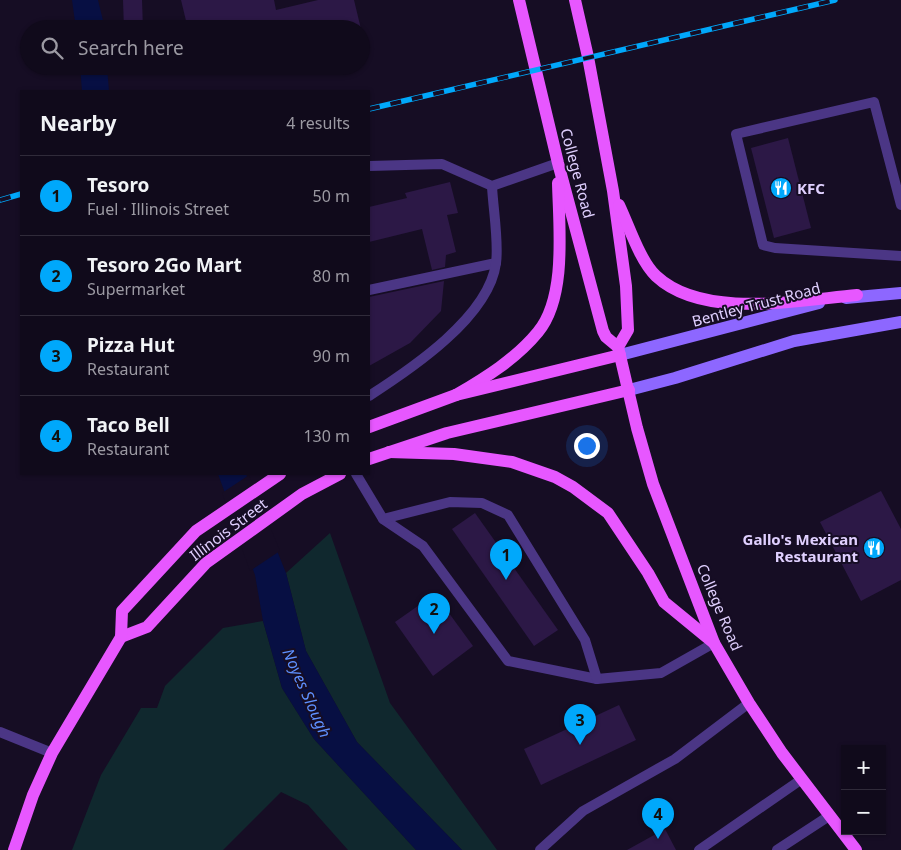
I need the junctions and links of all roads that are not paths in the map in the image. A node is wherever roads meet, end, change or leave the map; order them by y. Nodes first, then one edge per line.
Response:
1 (519, 0) edge
2 (574, 0) edge
3 (558, 163) junction
4 (370, 166) edge
5 (492, 186) junction
6 (613, 191) junction
7 (901, 206) edge
8 (901, 256) edge
9 (496, 263) junction
10 (370, 290) edge
11 (901, 293) edge
12 (857, 295) junction
13 (901, 322) edge
14 (619, 351) junction
15 (630, 390) junction
16 (370, 395) edge
17 (456, 395) junction
18 (370, 427) edge
19 (389, 452) junction
20 (370, 459) edge
21 (279, 475) edge
22 (338, 475) edge
23 (357, 475) edge
24 (384, 519) junction
25 (121, 638) junction
26 (714, 643) junction
27 (597, 679) junction
28 (749, 703) junction
29 (0, 732) edge
30 (52, 752) junction
31 (802, 779) junction
32 (829, 816) junction
33 (14, 850) edge
34 (540, 850) edge
35 (699, 850) edge
36 (777, 850) edge
37 (856, 850) edge

1 - 3 main road, College Road
2 - 6 main road, College Road
3 - 5 lane
3 - 14 main road, College Road
3 - 17 main road
4 - 5 lane
5 - 9 lane
6 - 12 main road
6 - 14 main road, College Road
7 - 8 lane
9 - 10 lane
9 - 16 lane
11 - 12 street, Bentley Trust Road
12 - 14 street, Bentley Trust Road
13 - 15 street
14 - 15 main road, College Road
14 - 17 main road
15 - 19 main road
15 - 26 main road, College Road
17 - 18 main road
19 - 20 main road
19 - 26 main road
21 - 25 main road, Illinois Street
22 - 25 main road, Illinois Street
23 - 24 lane
24 - 27 lane
24 - 27 lane
25 - 30 main road, Illinois Street
26 - 27 lane
26 - 28 main road, College Road
28 - 31 main road, College Road
28 - 34 lane
29 - 30 lane
30 - 33 main road, Illinois Street
31 - 32 main road, College Road
31 - 35 lane
32 - 36 lane
32 - 37 main road, College Road

